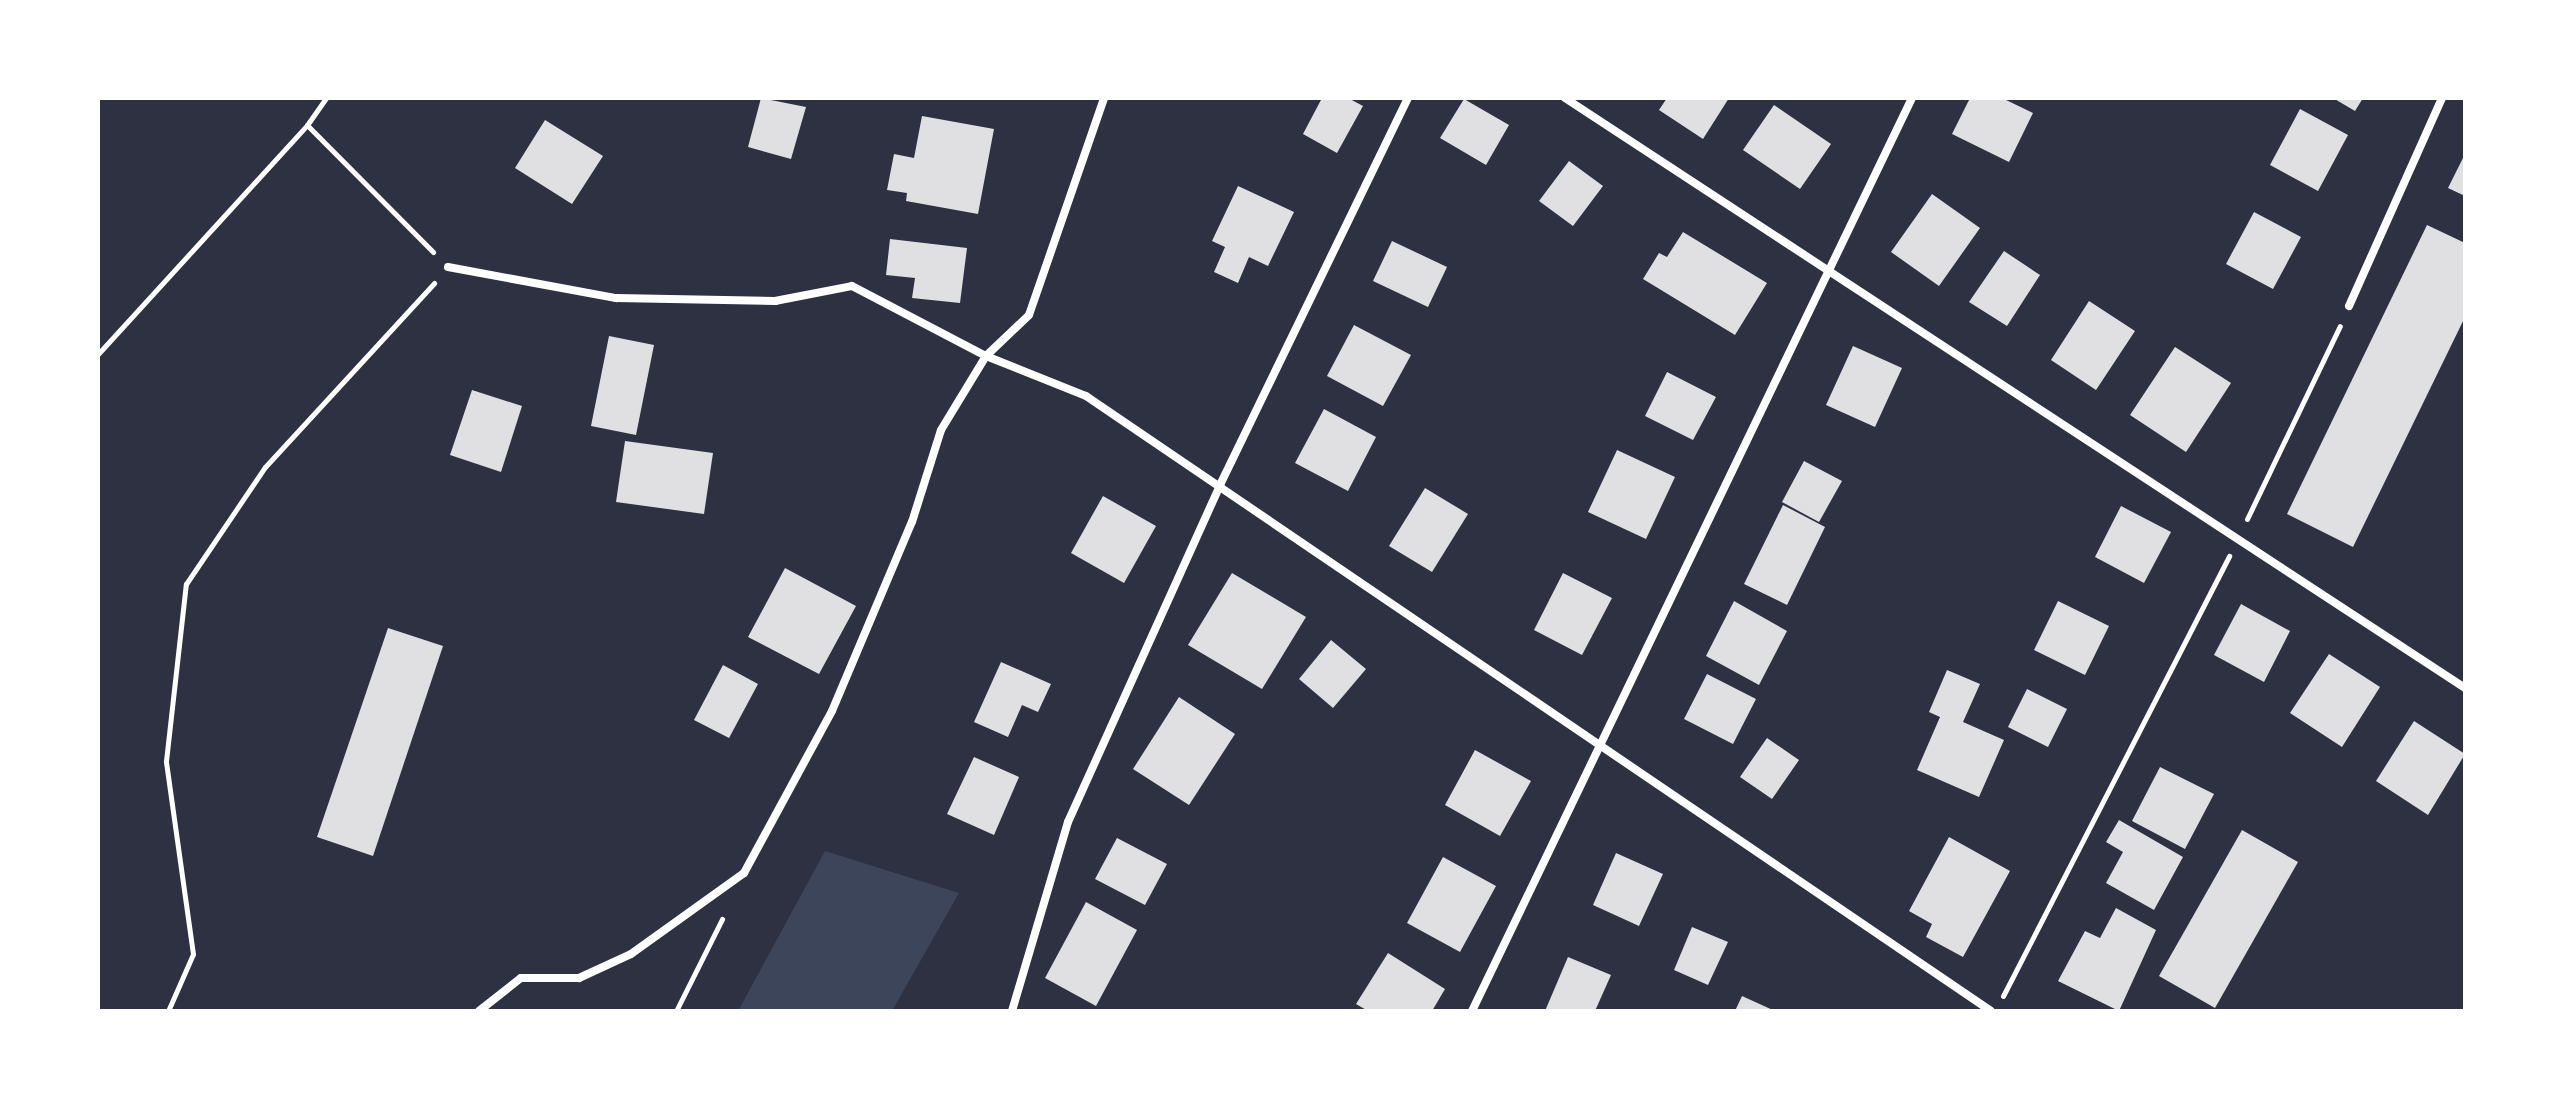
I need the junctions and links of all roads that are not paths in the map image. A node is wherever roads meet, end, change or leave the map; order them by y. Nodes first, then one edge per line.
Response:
1 (1104, 98) edge
2 (1408, 98) edge
3 (1565, 98) edge
4 (1912, 98) edge
5 (2442, 98) edge
6 (448, 267) road end
7 (1830, 269) junction
8 (2349, 306) road end
9 (986, 356) junction
10 (1220, 485) junction
11 (2465, 688) edge
12 (1599, 743) junction
13 (1010, 1010) edge
14 (479, 1011) edge
15 (1472, 1011) edge
16 (1993, 1011) edge

1 - 9 street
2 - 10 street
3 - 7 street
4 - 7 street
5 - 8 street
6 - 9 street
7 - 11 street
7 - 12 street
9 - 10 street
9 - 14 street
10 - 12 street
10 - 13 street
12 - 15 street
12 - 16 street

